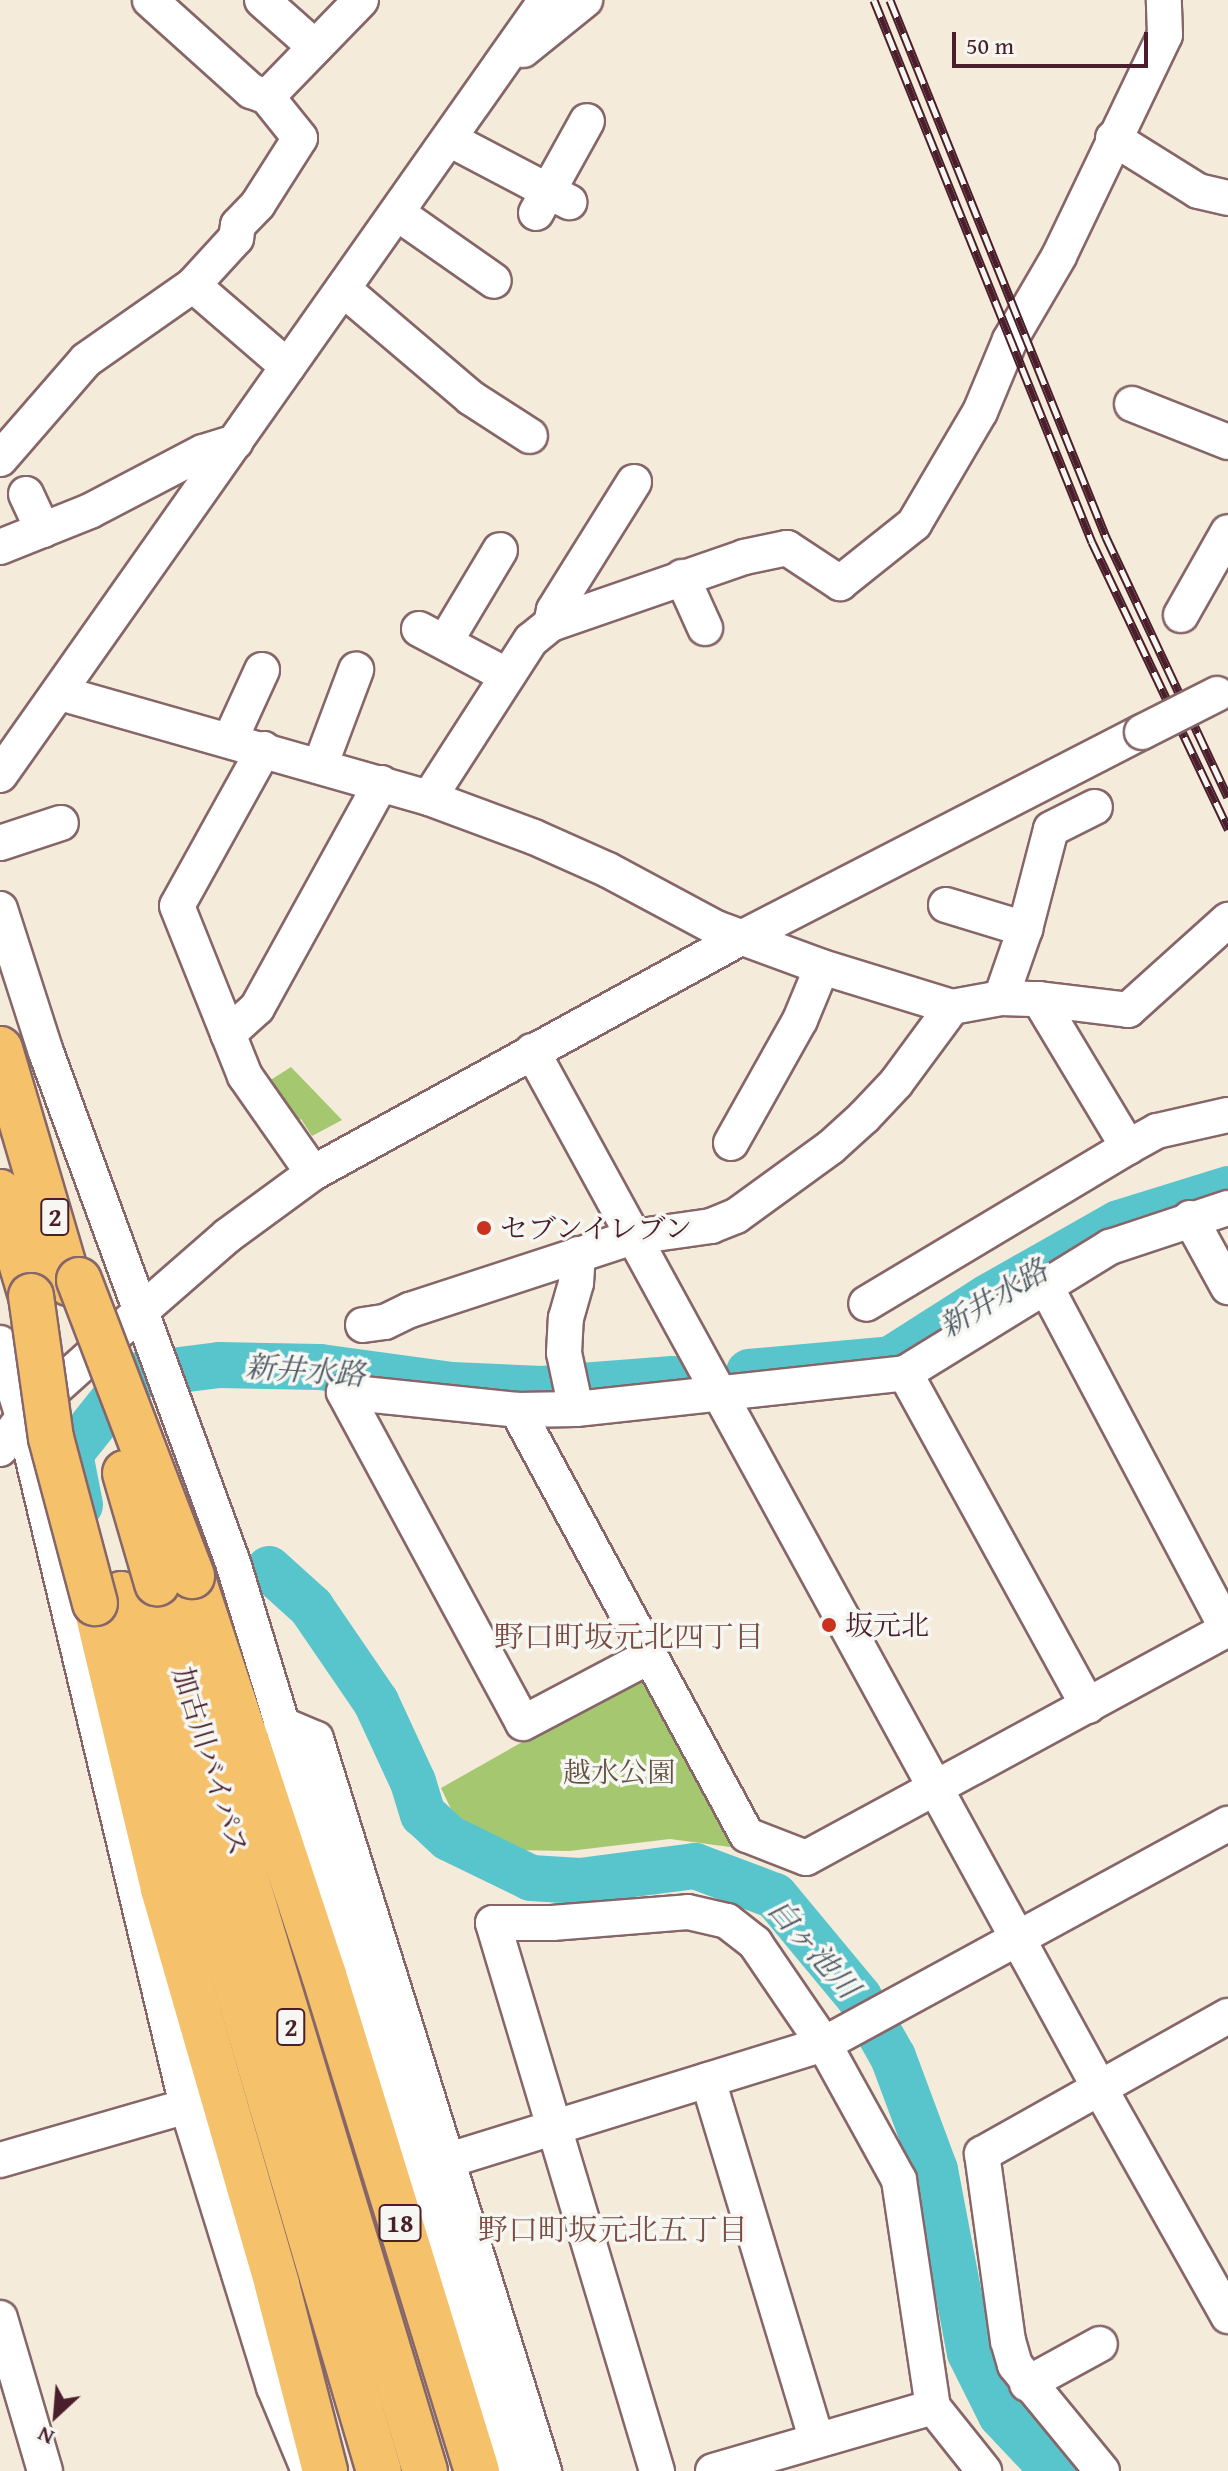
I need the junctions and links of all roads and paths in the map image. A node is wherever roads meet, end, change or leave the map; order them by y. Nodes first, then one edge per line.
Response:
1 (150, 0) edge
2 (262, 0) edge
3 (361, 0) edge
4 (546, 0) edge
5 (585, 0) edge
6 (1164, 0) edge
7 (330, 45) junction
8 (500, 67) junction
9 (267, 97) junction
10 (569, 135) dead end
11 (1113, 138) junction
12 (449, 139) junction
13 (1228, 198) edge
14 (397, 213) junction
15 (494, 281) dead end
16 (193, 285) junction
17 (343, 289) junction
18 (288, 367) junction
19 (1132, 404) dead end
20 (530, 436) dead end
21 (236, 442) junction
22 (1228, 442) edge
23 (0, 459) edge
24 (634, 482) dead end
25 (26, 494) dead end
26 (43, 530) junction
27 (1228, 532) edge
28 (0, 547) edge
29 (500, 550) dead end
30 (682, 577) junction
31 (1181, 615) dead end
32 (551, 624) junction
33 (705, 628) dead end
34 (262, 670) dead end
35 (356, 670) dead end
36 (506, 675) junction
37 (1223, 691) edge
38 (60, 693) junction
39 (230, 740) junction
40 (264, 749) junction
41 (320, 766) junction
42 (0, 775) edge
43 (381, 783) junction
44 (429, 798) junction
45 (1095, 807) dead end
46 (61, 823) dead end
47 (0, 843) edge
48 (946, 905) dead end
49 (0, 909) edge
50 (1228, 920) edge
51 (1025, 929) junction
52 (743, 937) junction
53 (822, 967) junction
54 (1001, 998) junction
55 (1039, 999) junction
56 (952, 1007) junction
57 (228, 1034) junction
58 (0, 1049) edge
59 (532, 1051) junction
60 (1228, 1115) edge
61 (730, 1142) dead end
62 (1128, 1147) junction
63 (313, 1173) junction
64 (0, 1192) edge
65 (1228, 1208) edge
66 (1190, 1218) junction
67 (634, 1237) junction
68 (578, 1254) junction
69 (1045, 1285) junction
70 (60, 1286) junction
71 (1228, 1287) edge
72 (866, 1304) dead end
73 (140, 1312) junction
74 (363, 1325) dead end
75 (0, 1343) edge
76 (905, 1373) junction
77 (720, 1392) junction
78 (576, 1409) junction
79 (517, 1410) junction
80 (23, 1417) junction
81 (0, 1449) edge
82 (141, 1589) junction
83 (1228, 1630) edge
84 (650, 1656) junction
85 (1088, 1706) junction
86 (281, 1724) junction
87 (935, 1788) junction
88 (1228, 1824) edge
89 (1019, 1937) junction
90 (324, 1975) joint
91 (1228, 2016) edge
92 (824, 2044) junction
93 (708, 2080) junction
94 (1099, 2087) junction
95 (187, 2106) junction
96 (554, 2125) junction
97 (0, 2160) edge
98 (446, 2161) junction
99 (1228, 2316) edge
100 (0, 2318) edge
101 (1100, 2343) dead end
102 (1027, 2384) junction
103 (933, 2407) junction
104 (817, 2440) junction
105 (45, 2471) edge
106 (309, 2471) edge
107 (325, 2471) edge
108 (379, 2471) edge
109 (425, 2471) edge
110 (477, 2471) edge
111 (510, 2471) edge
112 (544, 2471) edge
113 (657, 2471) edge
114 (713, 2471) edge
115 (984, 2471) edge
116 (1102, 2471) edge

1 - 9 street
2 - 7 street
3 - 7 street
4 - 8 street
5 - 8 street
6 - 11 street
7 - 9 street
8 - 12 street
9 - 16 street
10 - 12 street
11 - 13 street
11 - 30 street
12 - 14 street
14 - 15 street
14 - 17 street
16 - 18 street
16 - 23 street
17 - 18 street
17 - 20 street
18 - 21 street
19 - 22 street
21 - 26 street
21 - 38 street
24 - 32 street
25 - 26 street
26 - 28 street
27 - 31 street
29 - 36 street
30 - 32 street
30 - 33 street
32 - 36 street
34 - 39 street
35 - 41 street
36 - 44 street
37 - 52 street, bridge
38 - 39 street
38 - 42 street
39 - 40 street
40 - 41 street
40 - 57 street
41 - 43 street
43 - 44 street
43 - 57 street
44 - 52 street
45 - 51 street
46 - 47 street
48 - 51 street
49 - 73 street
50 - 55 street
51 - 54 street
52 - 53 street
52 - 59 street
53 - 56 street
53 - 61 street
54 - 55 street
54 - 56 street
55 - 62 street
56 - 67 street
57 - 63 street
58 - 70 highway, 加古川バイパス / 2
59 - 63 street
59 - 67 street
60 - 62 street
62 - 72 street
63 - 73 street
64 - 70 highway, 加古川バイパス / 2
65 - 66 street
66 - 69 street
66 - 71 street
67 - 68 street
67 - 77 street
68 - 74 street
68 - 78 street
69 - 76 street
69 - 83 street
70 - 82 highway, 加古川バイパス / 2, bridge
70 - 82 highway, 2, bridge
73 - 80 street
73 - 86 street
75 - 80 street
76 - 77 street
76 - 85 street
77 - 78 street
77 - 87 street
78 - 79 street
79 - 84 street
79 - 84 street
80 - 81 street
80 - 95 street
82 - 90 highway, 2
82 - 107 highway
82 - 108 highway, 加古川バイパス / 2
82 - 109 highway, 加古川バイパス / 2
83 - 85 street
84 - 87 street
85 - 87 street
86 - 98 street
86 - 111 street
87 - 89 street
88 - 89 street
89 - 92 street
89 - 94 street
90 - 110 highway, 18
91 - 94 street
92 - 93 street
92 - 96 street
92 - 103 street
93 - 96 street
93 - 104 street
94 - 99 street
94 - 102 street
95 - 97 street
95 - 106 street
96 - 98 street
96 - 113 street
98 - 112 street
100 - 105 street
101 - 102 street
102 - 116 street
103 - 104 street
103 - 115 street
104 - 114 street

